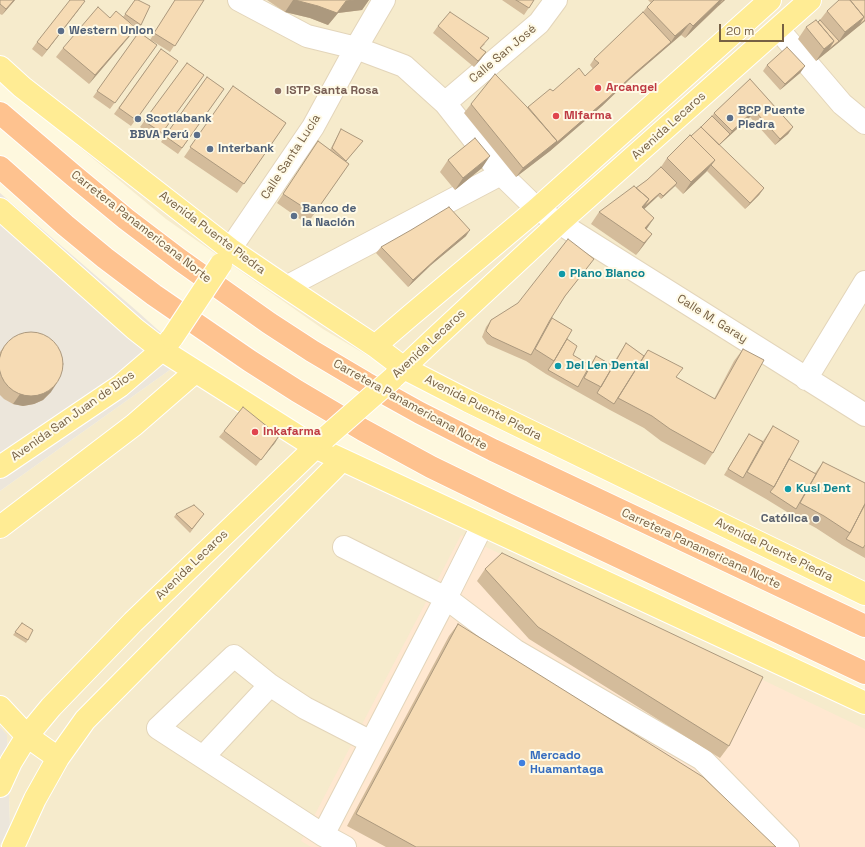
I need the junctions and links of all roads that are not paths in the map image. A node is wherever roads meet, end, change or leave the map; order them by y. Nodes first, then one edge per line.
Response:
1 (239, 0) edge
2 (384, 0) edge
3 (556, 0) edge
4 (770, 0) edge
5 (810, 0) edge
6 (778, 29) junction
7 (356, 48) junction
8 (0, 67) edge
9 (444, 103) junction
10 (0, 113) edge
11 (865, 123) edge
12 (0, 167) edge
13 (502, 174) junction
14 (0, 209) edge
15 (537, 209) junction
16 (559, 223) junction
17 (225, 256) junction
18 (865, 282) edge
19 (286, 288) junction
20 (167, 344) junction
21 (375, 346) junction
22 (195, 372) junction
23 (398, 374) junction
24 (806, 379) junction
25 (865, 415) edge
26 (320, 443) junction
27 (342, 460) junction
28 (0, 467) edge
29 (482, 526) junction
30 (0, 527) edge
31 (344, 547) dead end
32 (865, 594) edge
33 (446, 598) junction
34 (865, 626) edge
35 (865, 673) edge
36 (270, 685) junction
37 (865, 703) edge
38 (0, 707) edge
39 (27, 736) junction
40 (371, 742) junction
41 (203, 757) junction
42 (58, 758) junction
43 (0, 786) edge
44 (323, 836) junction
45 (13, 847) edge
46 (345, 847) edge
47 (788, 847) edge

1 - 7 street, Calle M. Garay
2 - 7 street, Calle Santa Lucía
3 - 9 street, Calle San José
4 - 15 main road
5 - 6 main road, Avenida Lecaros
6 - 11 street
6 - 16 main road, Avenida Lecaros
7 - 9 street, Calle M. Garay
7 - 17 street, Calle Santa Lucía
8 - 17 main road, Avenida Puente Piedra
9 - 13 street, Calle M. Garay
10 - 34 highway, Carretera Panamericana Norte
12 - 35 highway
13 - 15 street, Calle M. Garay
13 - 19 street
14 - 20 main road
15 - 16 street, Calle M. Garay
15 - 21 main road
16 - 23 main road, Avenida Lecaros
16 - 24 street, Calle M. Garay
17 - 19 main road, Avenida Puente Piedra
17 - 20 main road, Avenida San Juan de Dios, bridge
18 - 24 street
19 - 21 main road, Avenida Puente Piedra
20 - 22 main road
20 - 28 main road, Avenida San Juan de Dios
21 - 23 main road, Avenida Puente Piedra
22 - 26 main road
22 - 30 main road
23 - 26 main road, Avenida Lecaros, bridge
23 - 32 main road, Avenida Puente Piedra
24 - 25 street, Calle M. Garay
26 - 27 main road
26 - 39 main road, Avenida Lecaros
27 - 29 main road
27 - 42 main road
29 - 33 street
29 - 37 main road
31 - 33 street
33 - 40 street
33 - 47 street
36 - 40 street
36 - 41 street
36 - 41 street
38 - 39 main road
39 - 42 main road
39 - 43 main road, Avenida Lecaros
40 - 44 street
41 - 44 street
42 - 45 main road
44 - 46 street

